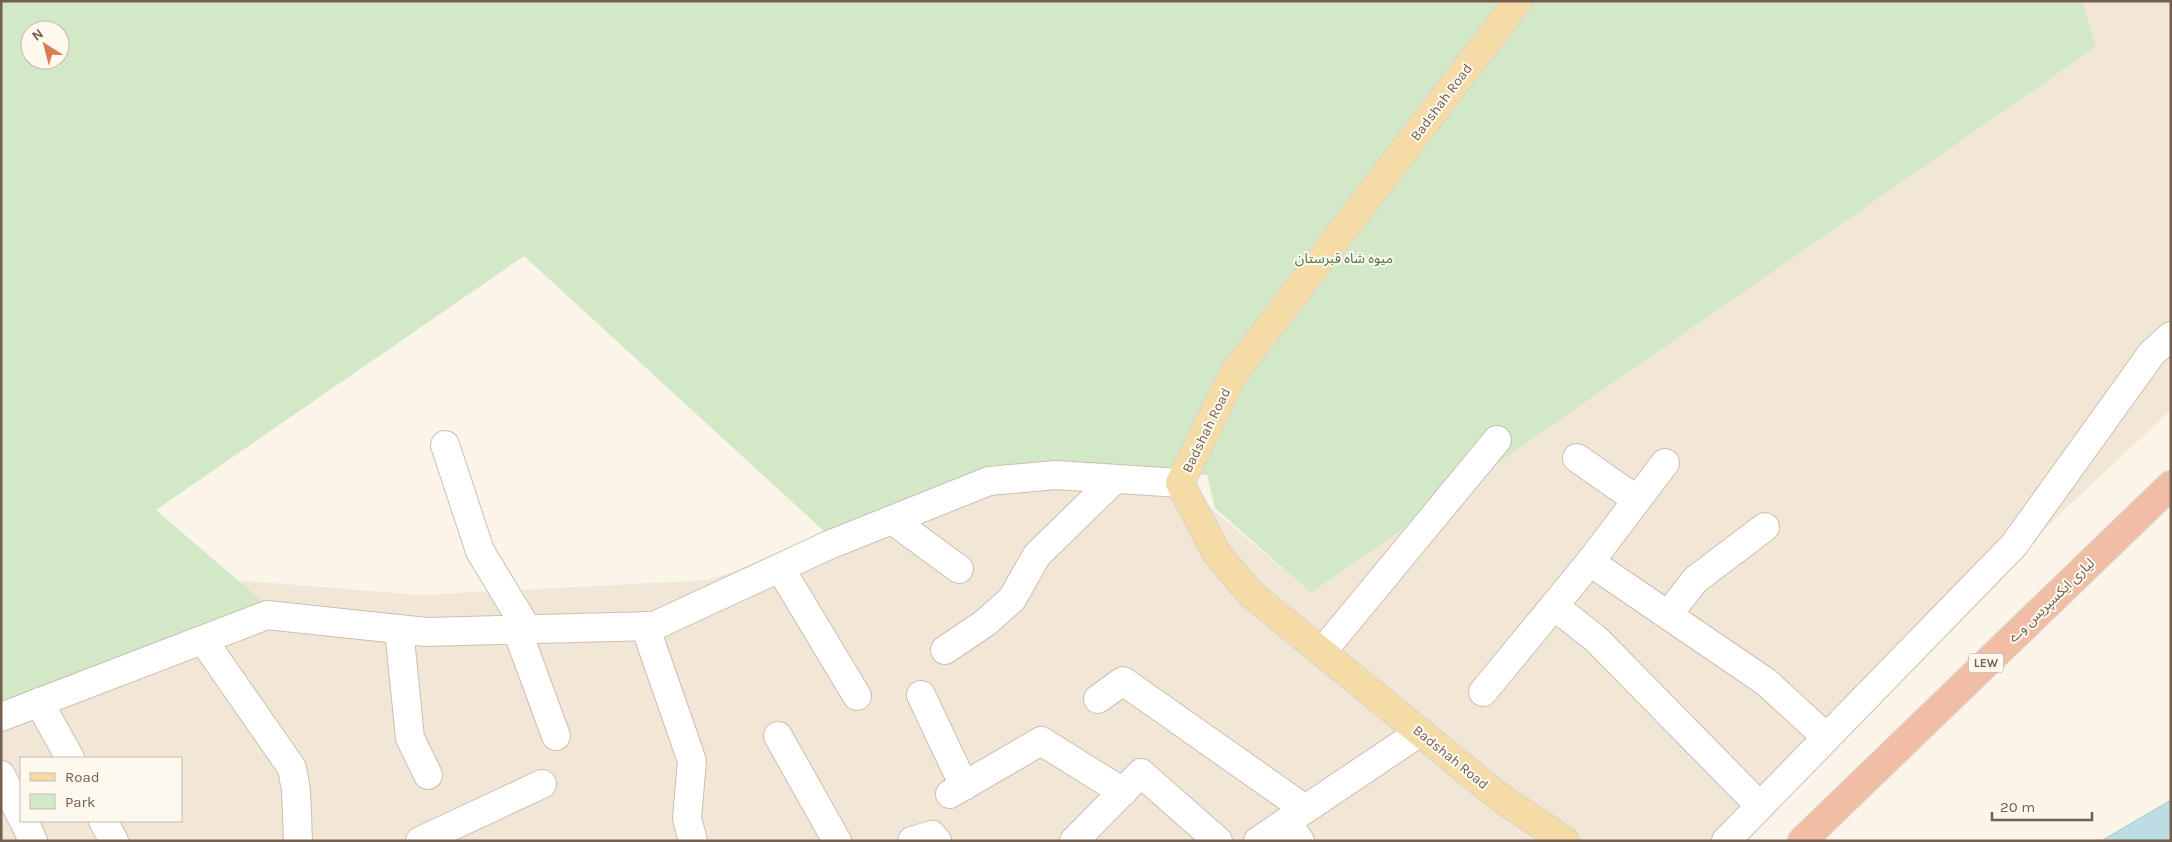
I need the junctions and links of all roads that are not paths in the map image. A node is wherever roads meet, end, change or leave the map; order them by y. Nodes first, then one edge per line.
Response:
1 (1518, 1) edge
2 (2171, 336) edge
3 (1497, 440) dead end
4 (446, 445) dead end
5 (1577, 458) dead end
6 (1665, 464) dead end
7 (1115, 479) junction
8 (1180, 483) junction
9 (2171, 485) edge
10 (1637, 500) junction
11 (892, 520) junction
12 (1764, 527) dead end
13 (1590, 562) junction
14 (780, 568) junction
15 (958, 569) dead end
16 (1554, 606) junction
17 (1668, 615) junction
18 (645, 626) junction
19 (400, 629) junction
20 (522, 630) junction
21 (203, 640) junction
22 (946, 650) dead end
23 (1322, 652) junction
24 (1483, 692) dead end
25 (921, 695) dead end
26 (857, 696) dead end
27 (1098, 700) dead end
28 (39, 702) junction
29 (1, 717) edge
30 (1420, 732) junction
31 (556, 736) dead end
32 (778, 736) dead end
33 (1826, 737) junction
34 (69, 757) edge
35 (1, 775) edge
36 (428, 775) dead end
37 (542, 784) dead end
38 (1123, 792) junction
39 (1760, 806) junction
40 (20, 814) edge
41 (24, 822) edge
42 (104, 822) edge
43 (1297, 824) edge
44 (690, 838) edge
45 (33, 841) edge
46 (114, 841) edge
47 (298, 841) edge
48 (420, 841) edge
49 (837, 841) edge
50 (912, 841) edge
51 (936, 841) edge
52 (1074, 841) edge
53 (1218, 841) edge
54 (1258, 841) edge
55 (1565, 841) edge
56 (1726, 841) edge
57 (1802, 841) edge

1 - 8 main road, Badshah Road
2 - 33 street
3 - 23 street
4 - 20 street
5 - 10 street
6 - 10 street
7 - 8 street
7 - 11 street
7 - 22 street
8 - 23 main road, Badshah Road
9 - 57 highway, لیاری ایکسپریس وے / LEW
10 - 13 street
11 - 14 street
11 - 15 street
12 - 17 street
13 - 16 street
13 - 17 street
14 - 18 street
14 - 26 street
16 - 24 street
16 - 39 street
17 - 33 street
18 - 20 street
18 - 44 street
19 - 20 street
19 - 21 street
19 - 36 street
20 - 31 street
21 - 28 street
21 - 47 street
23 - 30 main road, Badshah Road
25 - 38 street
27 - 43 street
28 - 29 street
28 - 34 street
30 - 43 street
30 - 55 main road, Badshah Road
32 - 49 street
33 - 39 street
35 - 40 street
37 - 48 street
38 - 52 street
38 - 53 street
39 - 56 street
41 - 45 street
42 - 46 street
43 - 54 street
50 - 51 street

